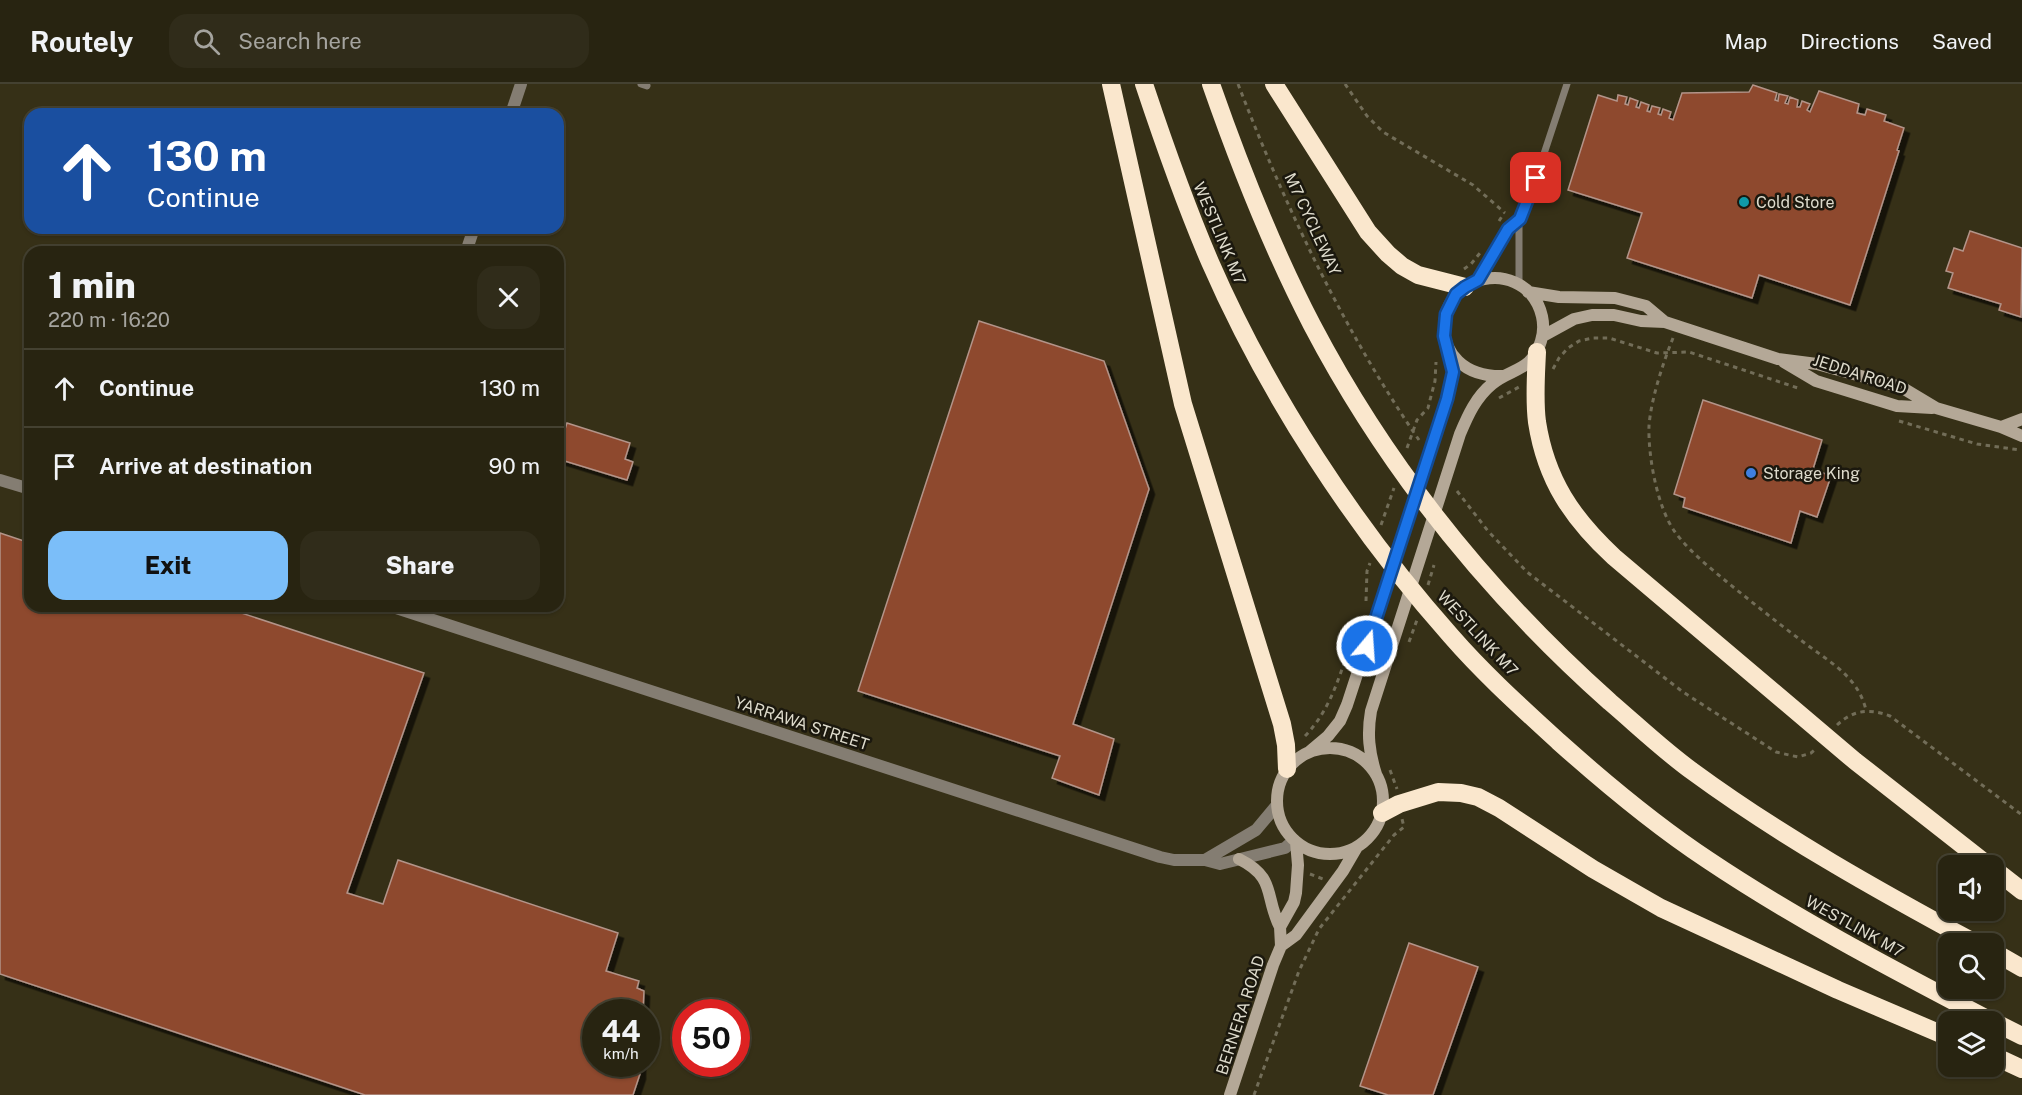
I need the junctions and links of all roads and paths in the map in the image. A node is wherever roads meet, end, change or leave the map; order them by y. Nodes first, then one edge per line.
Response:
1 (521, 84) edge
2 (1111, 84) edge
3 (1144, 84) edge
4 (1212, 84) edge
5 (1238, 84) edge
6 (1274, 84) edge
7 (1345, 84) edge
8 (1567, 84) edge
9 (513, 108) edge
10 (1520, 219) junction
11 (1499, 222) dead end
12 (1482, 249) dead end
13 (1468, 279) junction
14 (1524, 288) junction
15 (1665, 322) junction
16 (1540, 344) junction
17 (1448, 346) junction
18 (1435, 358) dead end
19 (1778, 359) junction
20 (1374, 370) dead end
21 (1547, 374) dead end
22 (1502, 376) junction
23 (1523, 384) dead end
24 (1493, 403) dead end
25 (1936, 408) junction
26 (2022, 419) edge
27 (2001, 427) junction
28 (2022, 436) edge
29 (1406, 452) dead end
30 (0, 480) edge
31 (1394, 486) dead end
32 (24, 487) edge
33 (1379, 532) dead end
34 (1436, 559) dead end
35 (1370, 561) dead end
36 (1426, 591) dead end
37 (1366, 603) dead end
38 (408, 612) edge
39 (1419, 613) dead end
40 (1350, 645) dead end
41 (1408, 646) dead end
42 (1866, 710) dead end
43 (1301, 739) dead end
44 (1309, 752) junction
45 (1389, 767) dead end
46 (1287, 769) junction
47 (1376, 774) junction
48 (1397, 790) dead end
49 (1277, 805) junction
50 (1382, 813) junction
51 (1404, 827) dead end
52 (1295, 841) junction
53 (1358, 847) junction
54 (1975, 855) edge
55 (1239, 859) junction
56 (1206, 860) junction
57 (2004, 877) edge
58 (2022, 891) edge
59 (1280, 927) junction
60 (1957, 933) edge
61 (1281, 946) junction
62 (2004, 958) edge
63 (2022, 968) edge
64 (1972, 1011) edge
65 (2004, 1027) edge
66 (1938, 1033) edge
67 (2022, 1036) edge
68 (2004, 1060) edge
69 (2022, 1068) edge
70 (1230, 1095) edge
71 (1254, 1095) edge

1 - 9 street
2 - 46 highway
3 - 64 highway, WESTLINK M7
4 - 60 highway
5 - 20 path, M7 CYCLEWAY
6 - 13 highway
7 - 11 path
8 - 10 lane
10 - 13 lane
10 - 14 lane
12 - 13 path
13 - 14 main road
13 - 17 main road
14 - 15 main road, JEDDA ROAD
14 - 16 main road
15 - 16 main road, JEDDA ROAD
15 - 19 main road, JEDDA ROAD
16 - 22 main road
16 - 54 highway
17 - 22 main road
17 - 44 main road
18 - 29 path
19 - 25 main road, JEDDA ROAD
19 - 25 main road, JEDDA ROAD
21 - 42 path
22 - 47 main road
23 - 24 path
25 - 27 main road, JEDDA ROAD
26 - 27 main road
27 - 28 main road, JEDDA ROAD
30 - 32 street
31 - 33 path
34 - 36 path
35 - 37 path
38 - 56 street, YARRAWA STREET
39 - 41 path
40 - 43 path
44 - 46 main road
44 - 47 main road
45 - 48 path
46 - 49 main road
47 - 50 main road
49 - 52 main road
49 - 56 street
50 - 53 main road
50 - 66 highway
51 - 71 path
52 - 53 main road
52 - 55 street, YARRAWA STREET
52 - 59 main road, BERNERA ROAD
53 - 61 main road, BERNERA ROAD
55 - 56 street, YARRAWA STREET
55 - 59 main road
57 - 58 highway
59 - 61 main road, BERNERA ROAD
61 - 70 main road, BERNERA ROAD
62 - 63 highway
65 - 67 highway, WESTLINK M7
68 - 69 highway

